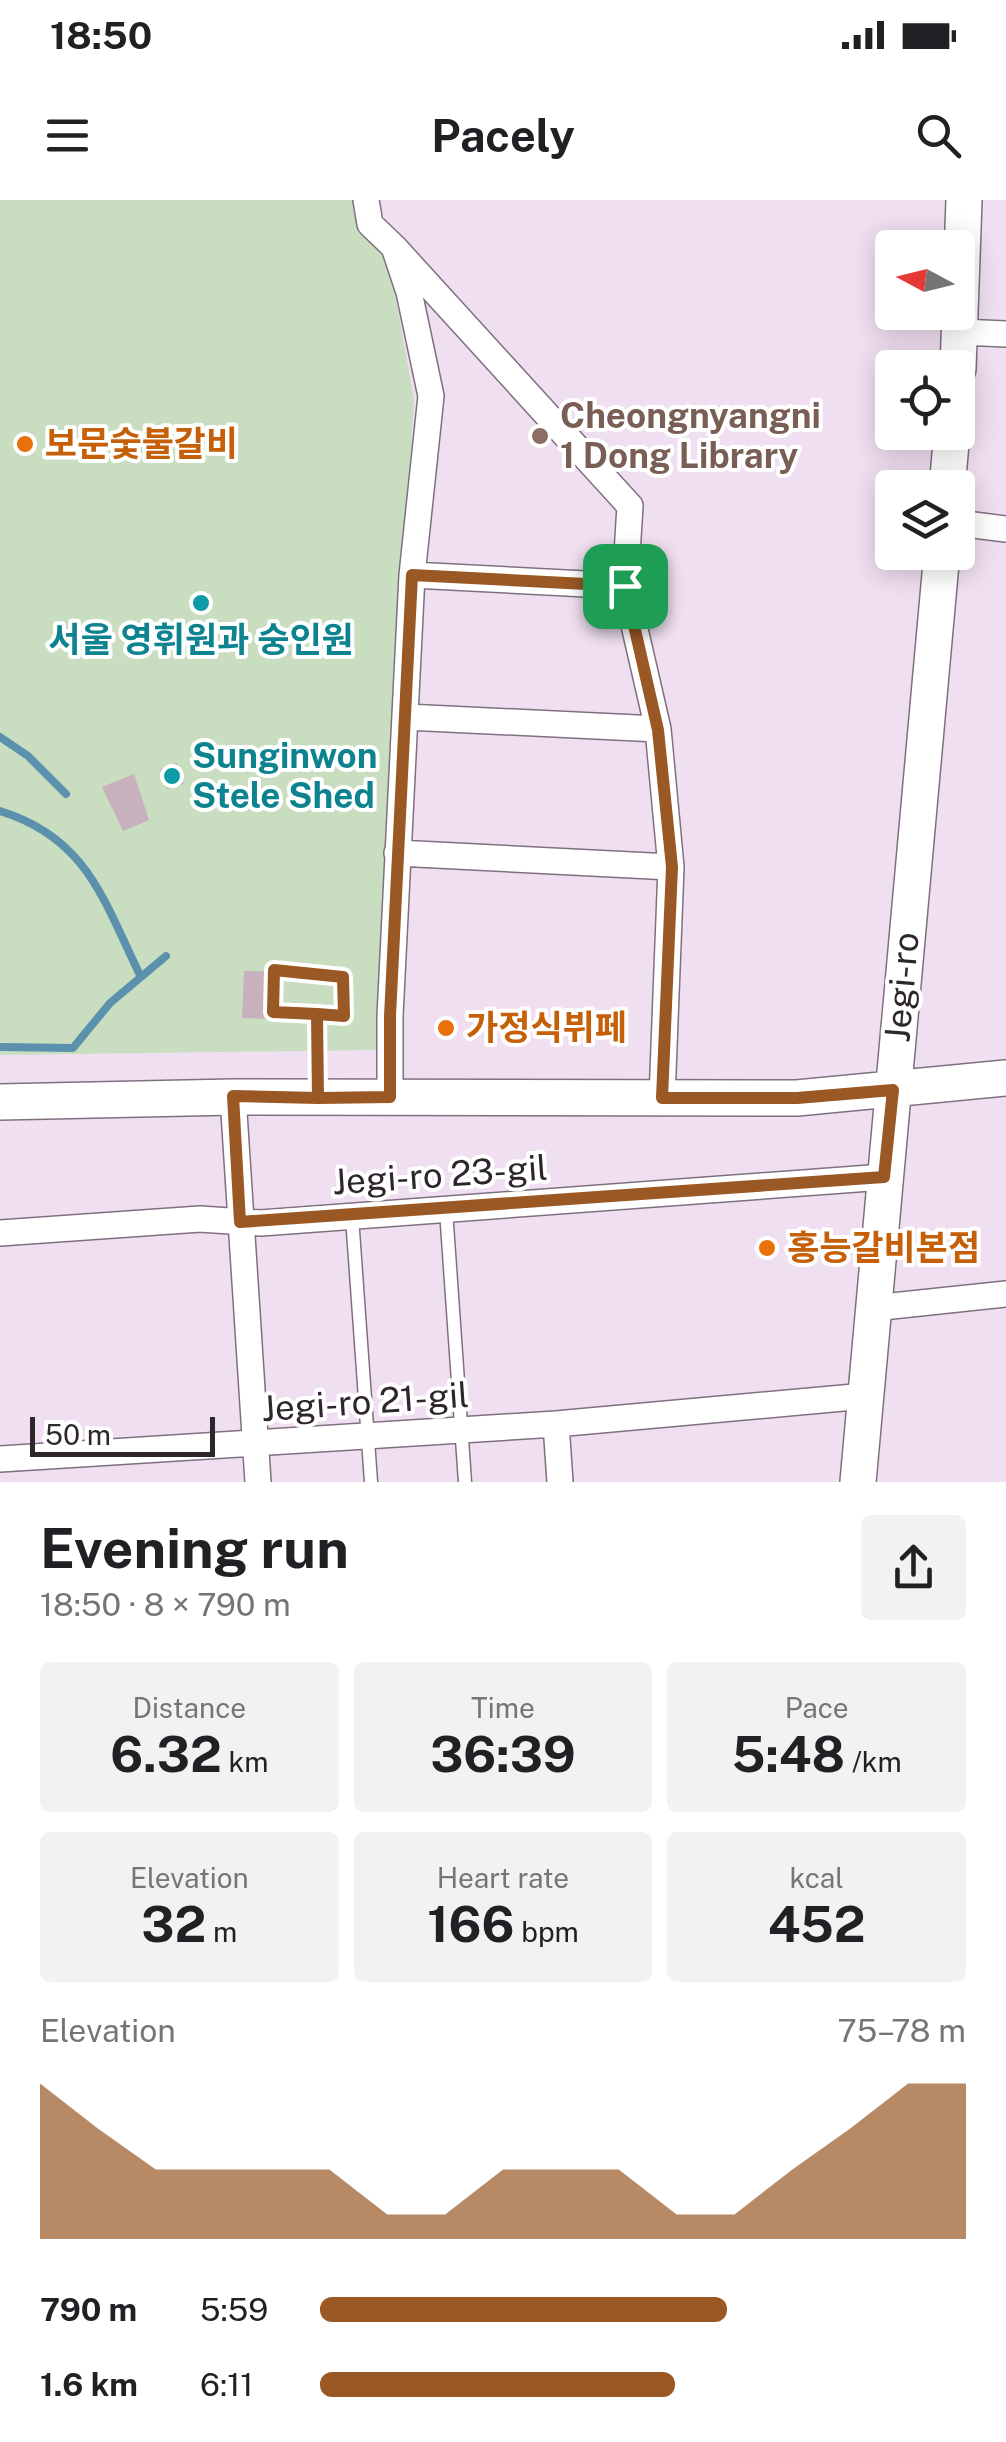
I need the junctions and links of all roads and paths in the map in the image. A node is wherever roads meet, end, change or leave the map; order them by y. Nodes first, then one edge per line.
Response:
1 (366, 200) edge
2 (964, 200) edge
3 (394, 247) junction
4 (961, 332) junction
5 (1006, 334) edge
6 (960, 350) edge
7 (975, 525) edge
8 (1006, 529) edge
9 (940, 570) edge
10 (412, 575) junction
11 (625, 586) junction
12 (406, 716) junction
13 (658, 730) junction
14 (398, 852) junction
15 (672, 867) junction
16 (317, 1014) junction
17 (1006, 1078) edge
18 (893, 1090) junction
19 (233, 1096) junction
20 (390, 1097) junction
21 (318, 1098) junction
22 (662, 1098) junction
23 (0, 1102) edge
24 (884, 1177) junction
25 (446, 1210) junction
26 (352, 1216) junction
27 (240, 1222) junction
28 (0, 1233) edge
29 (1006, 1294) edge
30 (872, 1308) junction
31 (864, 1396) junction
32 (556, 1424) junction
33 (461, 1431) junction
34 (368, 1437) junction
35 (255, 1445) junction
36 (0, 1459) edge
37 (258, 1482) edge
38 (371, 1482) edge
39 (465, 1482) edge
40 (560, 1482) edge
41 (858, 1482) edge

1 - 3 street
2 - 4 main road
3 - 10 street
3 - 11 street
4 - 5 street
4 - 6 main road
7 - 8 street
9 - 18 main road, Jegi-ro
10 - 11 street
10 - 12 street
11 - 13 street
12 - 13 street
12 - 14 street
13 - 15 street
14 - 15 street
14 - 20 street
15 - 22 street
16 - 16 lane
16 - 21 lane
17 - 18 main road
18 - 22 main road
18 - 24 main road, Jegi-ro
19 - 21 main road
19 - 23 main road
19 - 27 street
20 - 21 main road
20 - 22 main road
24 - 25 street, Jegi-ro 23-gil
24 - 30 main road, Jegi-ro
25 - 26 street, Jegi-ro 23-gil
25 - 33 lane
26 - 27 street, Jegi-ro 23-gil
26 - 34 lane
27 - 28 street, Jegi-ro 23-gil
27 - 35 street
29 - 30 street
30 - 31 main road, Jegi-ro
31 - 32 street, Jegi-ro 21-gil
31 - 41 main road, Jegi-ro
32 - 33 street, Jegi-ro 21-gil
32 - 40 street
33 - 34 street, Jegi-ro 21-gil
33 - 39 lane
34 - 35 street, Jegi-ro 21-gil
34 - 38 lane
35 - 36 street, Jegi-ro 21-gil
35 - 37 street

